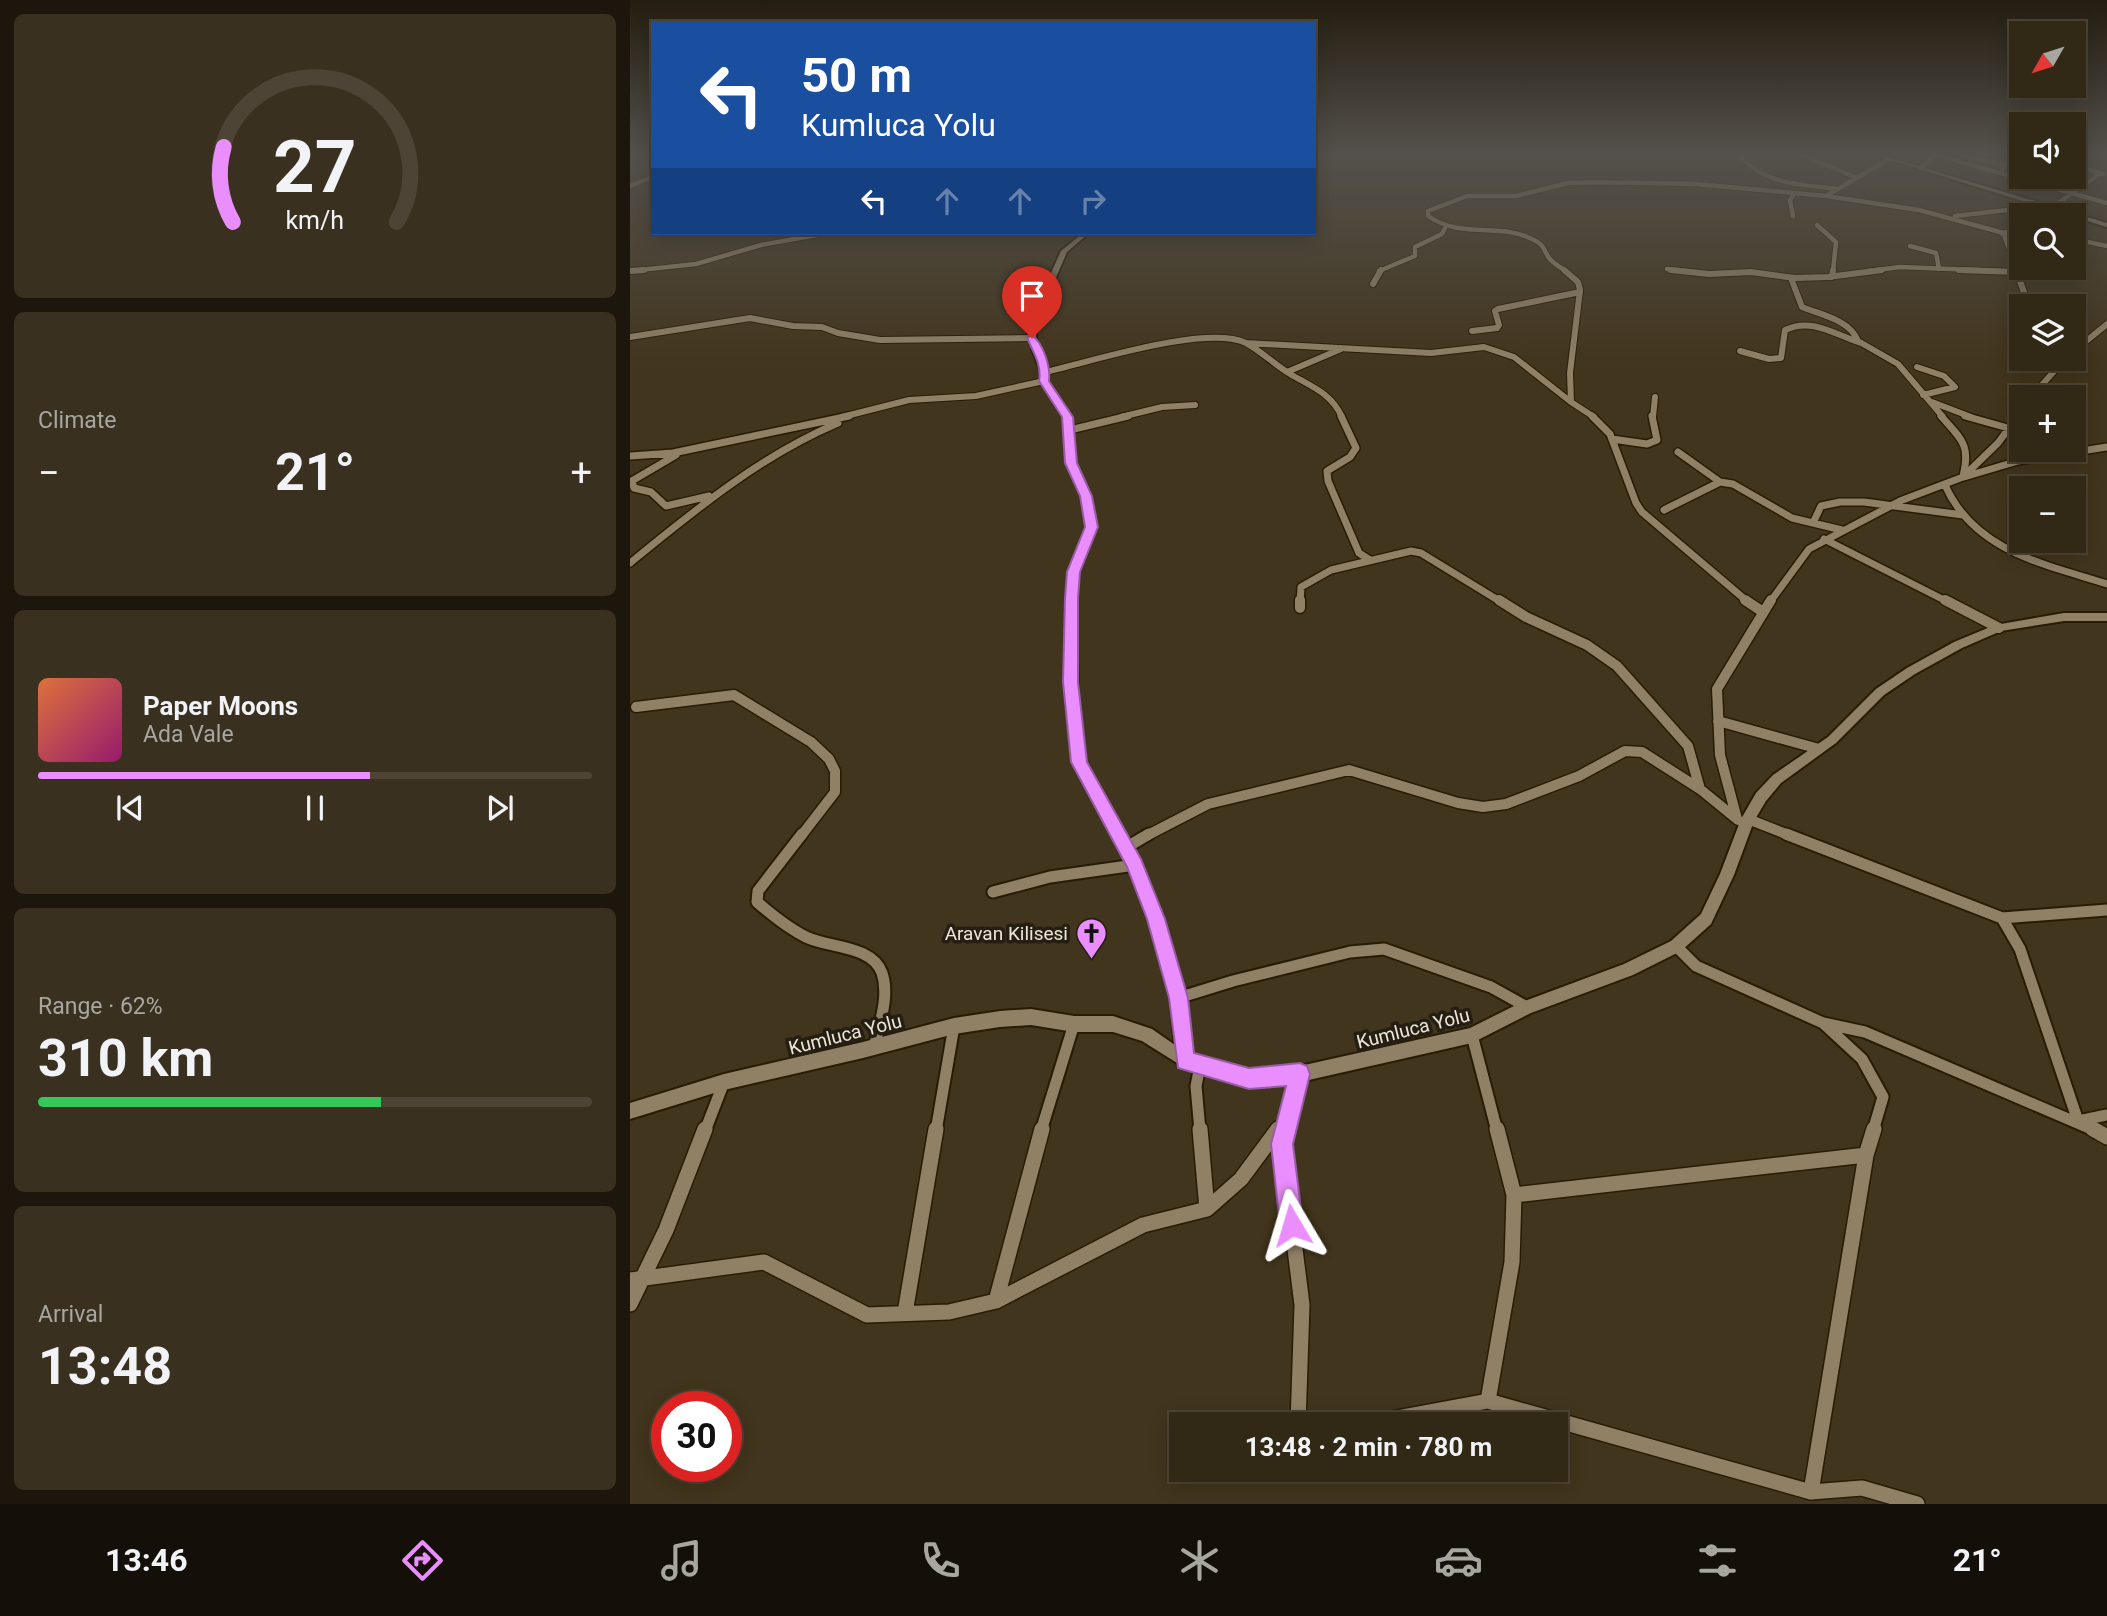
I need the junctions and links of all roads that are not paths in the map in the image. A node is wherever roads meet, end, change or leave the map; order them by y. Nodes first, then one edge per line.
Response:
1 (1437, 225) edge
2 (1817, 225) dead end
3 (1976, 225) edge
4 (1445, 228) junction
5 (2000, 232) junction
6 (2009, 232) edge
7 (817, 235) edge
8 (1084, 235) edge
9 (2086, 242) edge
10 (1910, 246) dead end
11 (2107, 246) edge
12 (2009, 248) edge
13 (1667, 269) dead end
14 (1939, 269) junction
15 (630, 271) edge
16 (2009, 272) edge
17 (1832, 277) junction
18 (1791, 278) junction
19 (1373, 284) dead end
20 (1580, 292) junction
21 (2107, 324) edge
22 (1472, 331) dead end
23 (630, 337) edge
24 (1032, 338) junction
25 (2086, 341) edge
26 (1246, 343) junction
27 (1861, 343) junction
28 (1344, 348) junction
29 (1740, 351) dead end
30 (1917, 367) dead end
31 (2054, 371) edge
32 (1287, 372) junction
33 (1045, 377) junction
34 (2042, 385) edge
35 (1656, 397) dead end
36 (1925, 397) junction
37 (1571, 402) junction
38 (1195, 405) dead end
39 (858, 413) junction
40 (2008, 428) joint
41 (1070, 429) junction
42 (1612, 439) junction
43 (2107, 447) edge
44 (689, 449) junction
45 (1678, 452) dead end
46 (630, 456) edge
47 (1963, 477) junction
48 (631, 481) edge
49 (1720, 482) junction
50 (1945, 485) junction
51 (714, 495) junction
52 (1891, 507) junction
53 (1664, 510) dead end
54 (1963, 516) junction
55 (1813, 523) junction
56 (1842, 530) junction
57 (1824, 539) junction
58 (1370, 560) junction
59 (630, 563) edge
60 (2107, 584) edge
61 (1300, 608) dead end
62 (1763, 612) junction
63 (2107, 617) edge
64 (2000, 628) junction
65 (636, 706) dead end
66 (1718, 721) junction
67 (1819, 749) junction
68 (1700, 789) junction
69 (1743, 824) junction
70 (1127, 847) junction
71 (1135, 865) junction
72 (993, 892) dead end
73 (2107, 910) edge
74 (2002, 918) junction
75 (1676, 946) junction
76 (1178, 998) junction
77 (1528, 1007) junction
78 (1823, 1023) junction
79 (1074, 1024) junction
80 (954, 1026) junction
81 (1472, 1035) junction
82 (874, 1048) junction
83 (1185, 1060) junction
84 (1200, 1066) junction
85 (1300, 1074) junction
86 (724, 1082) junction
87 (630, 1111) edge
88 (1290, 1113) junction
89 (2107, 1115) edge
90 (2078, 1121) junction
91 (2107, 1137) edge
92 (1866, 1155) junction
93 (1514, 1195) junction
94 (1207, 1209) junction
95 (636, 1279) edge
96 (996, 1301) junction
97 (630, 1304) edge
98 (905, 1313) junction
99 (1488, 1401) junction
100 (1298, 1412) edge
101 (1429, 1412) edge
102 (1811, 1492) junction
103 (1917, 1504) edge

1 - 4 street
2 - 17 street
3 - 5 street
4 - 19 street
4 - 20 street
5 - 6 street
5 - 12 street
7 - 15 street
8 - 24 street
9 - 11 street
10 - 14 street
13 - 18 street
14 - 16 street
14 - 17 street
17 - 18 street
18 - 27 street
20 - 22 street
20 - 37 street
21 - 25 street
23 - 24 street
24 - 33 street
26 - 28 street
26 - 32 street
26 - 33 street
27 - 29 street
27 - 36 street
28 - 32 street
28 - 37 street
30 - 36 street
31 - 34 street
32 - 58 street
33 - 39 street
33 - 41 street
35 - 42 street
36 - 40 street
36 - 47 street
37 - 42 street
38 - 41 street
39 - 44 street
39 - 51 street
40 - 47 street
41 - 70 street
42 - 62 street
43 - 47 street
44 - 46 street
44 - 48 street
45 - 49 street
47 - 50 street
48 - 51 street
49 - 53 street
49 - 55 street
50 - 52 street
50 - 54 street
51 - 59 street
52 - 54 street
52 - 55 street
52 - 56 street
54 - 60 street
55 - 56 street
56 - 57 street
57 - 62 street
57 - 64 street
58 - 61 street
58 - 68 street
62 - 66 street
63 - 64 street, Kumluca Yolu
64 - 67 street, Kumluca Yolu
65 - 82 street
66 - 67 street
66 - 69 street
67 - 69 street, Kumluca Yolu
68 - 69 street
68 - 70 street
69 - 74 street
69 - 75 street, Kumluca Yolu
70 - 71 street
71 - 72 street
71 - 76 street
73 - 74 street
74 - 90 street
75 - 77 street, Kumluca Yolu
75 - 78 street
76 - 77 street
76 - 83 street
77 - 81 street, Kumluca Yolu
78 - 90 street
78 - 92 street
79 - 80 street, Kumluca Yolu
79 - 83 street, Kumluca Yolu
79 - 96 street
80 - 82 street, Kumluca Yolu
80 - 98 street
81 - 85 street, Kumluca Yolu
81 - 93 street
82 - 86 street, Kumluca Yolu
83 - 84 street, Kumluca Yolu
84 - 85 street, Kumluca Yolu
84 - 94 street
85 - 88 street
86 - 87 street, Kumluca Yolu
86 - 95 street
88 - 94 street
88 - 100 street
89 - 90 street
90 - 91 street
92 - 93 street
92 - 102 street
93 - 99 street
94 - 96 street
95 - 97 street
95 - 98 street
96 - 98 street
99 - 101 street
99 - 102 street
102 - 103 street

